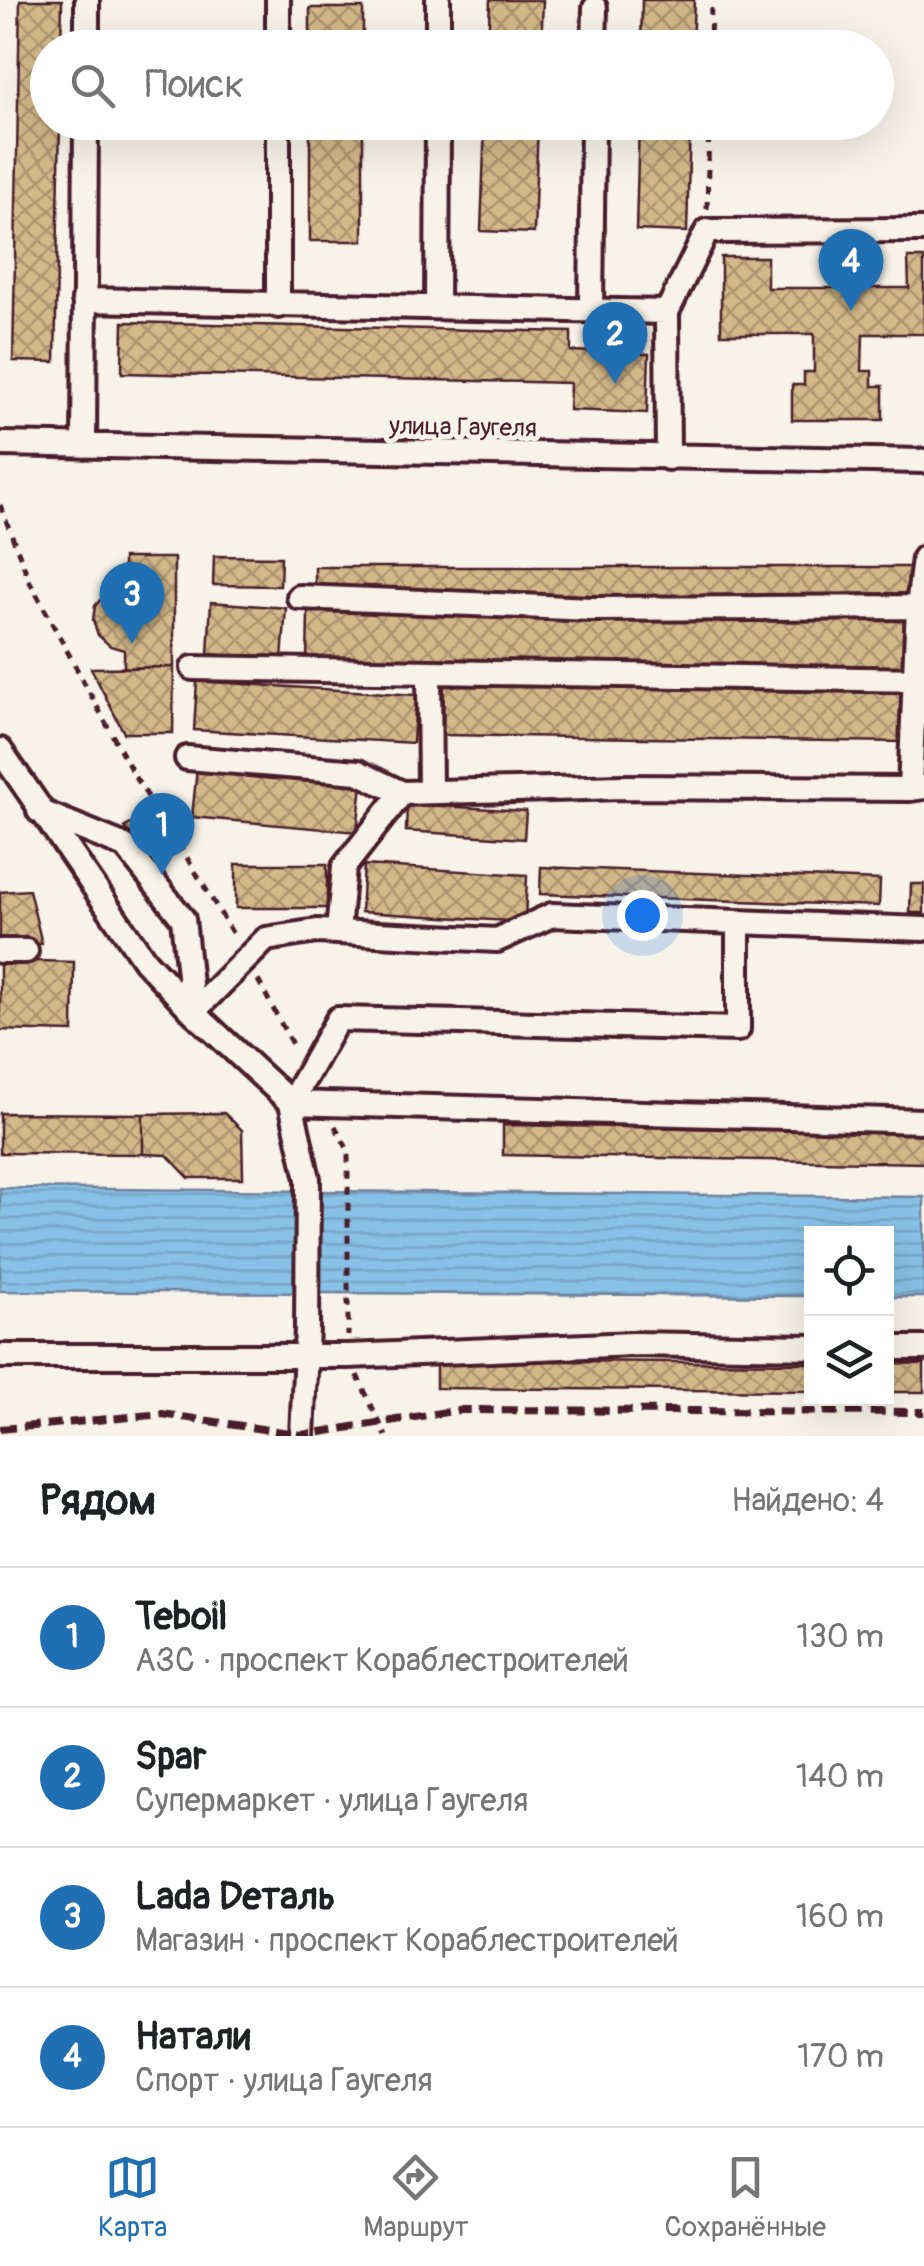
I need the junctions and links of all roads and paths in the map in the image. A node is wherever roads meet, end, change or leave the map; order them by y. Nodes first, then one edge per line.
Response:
1 (87, 0) edge
2 (278, 0) edge
3 (438, 0) edge
4 (711, 0) edge
5 (595, 8) dead end
6 (87, 30) edge
7 (278, 30) edge
8 (438, 30) edge
9 (594, 30) edge
10 (710, 30) edge
11 (86, 140) edge
12 (278, 140) edge
13 (438, 140) edge
14 (594, 140) edge
15 (709, 140) edge
16 (924, 230) edge
17 (707, 231) junction
18 (84, 300) junction
19 (278, 306) junction
20 (437, 307) junction
21 (591, 310) junction
22 (667, 312) junction
23 (0, 444) edge
24 (84, 446) junction
25 (668, 458) junction
26 (922, 459) edge
27 (0, 505) edge
28 (924, 558) edge
29 (299, 597) dead end
30 (921, 607) edge
31 (193, 668) dead end
32 (430, 672) junction
33 (920, 680) edge
34 (0, 750) edge
35 (187, 758) dead end
36 (10, 788) edge
37 (917, 788) edge
38 (430, 792) junction
39 (402, 793) junction
40 (40, 810) junction
41 (738, 922) junction
42 (924, 930) edge
43 (338, 932) junction
44 (0, 950) edge
45 (26, 951) dead end
46 (247, 959) junction
47 (194, 1012) junction
48 (308, 1074) junction
49 (292, 1103) junction
50 (324, 1104) junction
51 (924, 1121) edge
52 (348, 1320) dead end
53 (804, 1347) edge
54 (894, 1348) edge
55 (924, 1348) edge
56 (304, 1355) junction
57 (0, 1356) edge
58 (302, 1436) edge

1 - 6 street
2 - 7 street
3 - 8 street
4 - 10 path
5 - 9 street
11 - 18 street
12 - 19 street
13 - 20 street
14 - 21 street
15 - 17 path
16 - 17 street
17 - 22 street
18 - 19 street
18 - 24 street
19 - 20 street
20 - 21 street
21 - 22 street
22 - 25 street
23 - 24 street, улица Гаугеля
24 - 25 street, улица Гаугеля
25 - 26 street, улица Гаугеля
27 - 46 path
28 - 30 street
29 - 30 street
30 - 33 street
31 - 32 street
32 - 33 street
32 - 38 street
33 - 37 street
34 - 36 street
35 - 39 street
36 - 40 street
37 - 38 street
38 - 39 street
39 - 43 street
40 - 47 street
40 - 47 street
41 - 42 street
41 - 43 street
41 - 48 street
43 - 46 street
44 - 45 street
46 - 47 street
46 - 48 path
47 - 49 street
48 - 49 street
49 - 50 street
49 - 56 street
50 - 51 street
50 - 52 path
53 - 56 street
54 - 55 street
56 - 57 street
56 - 58 street

